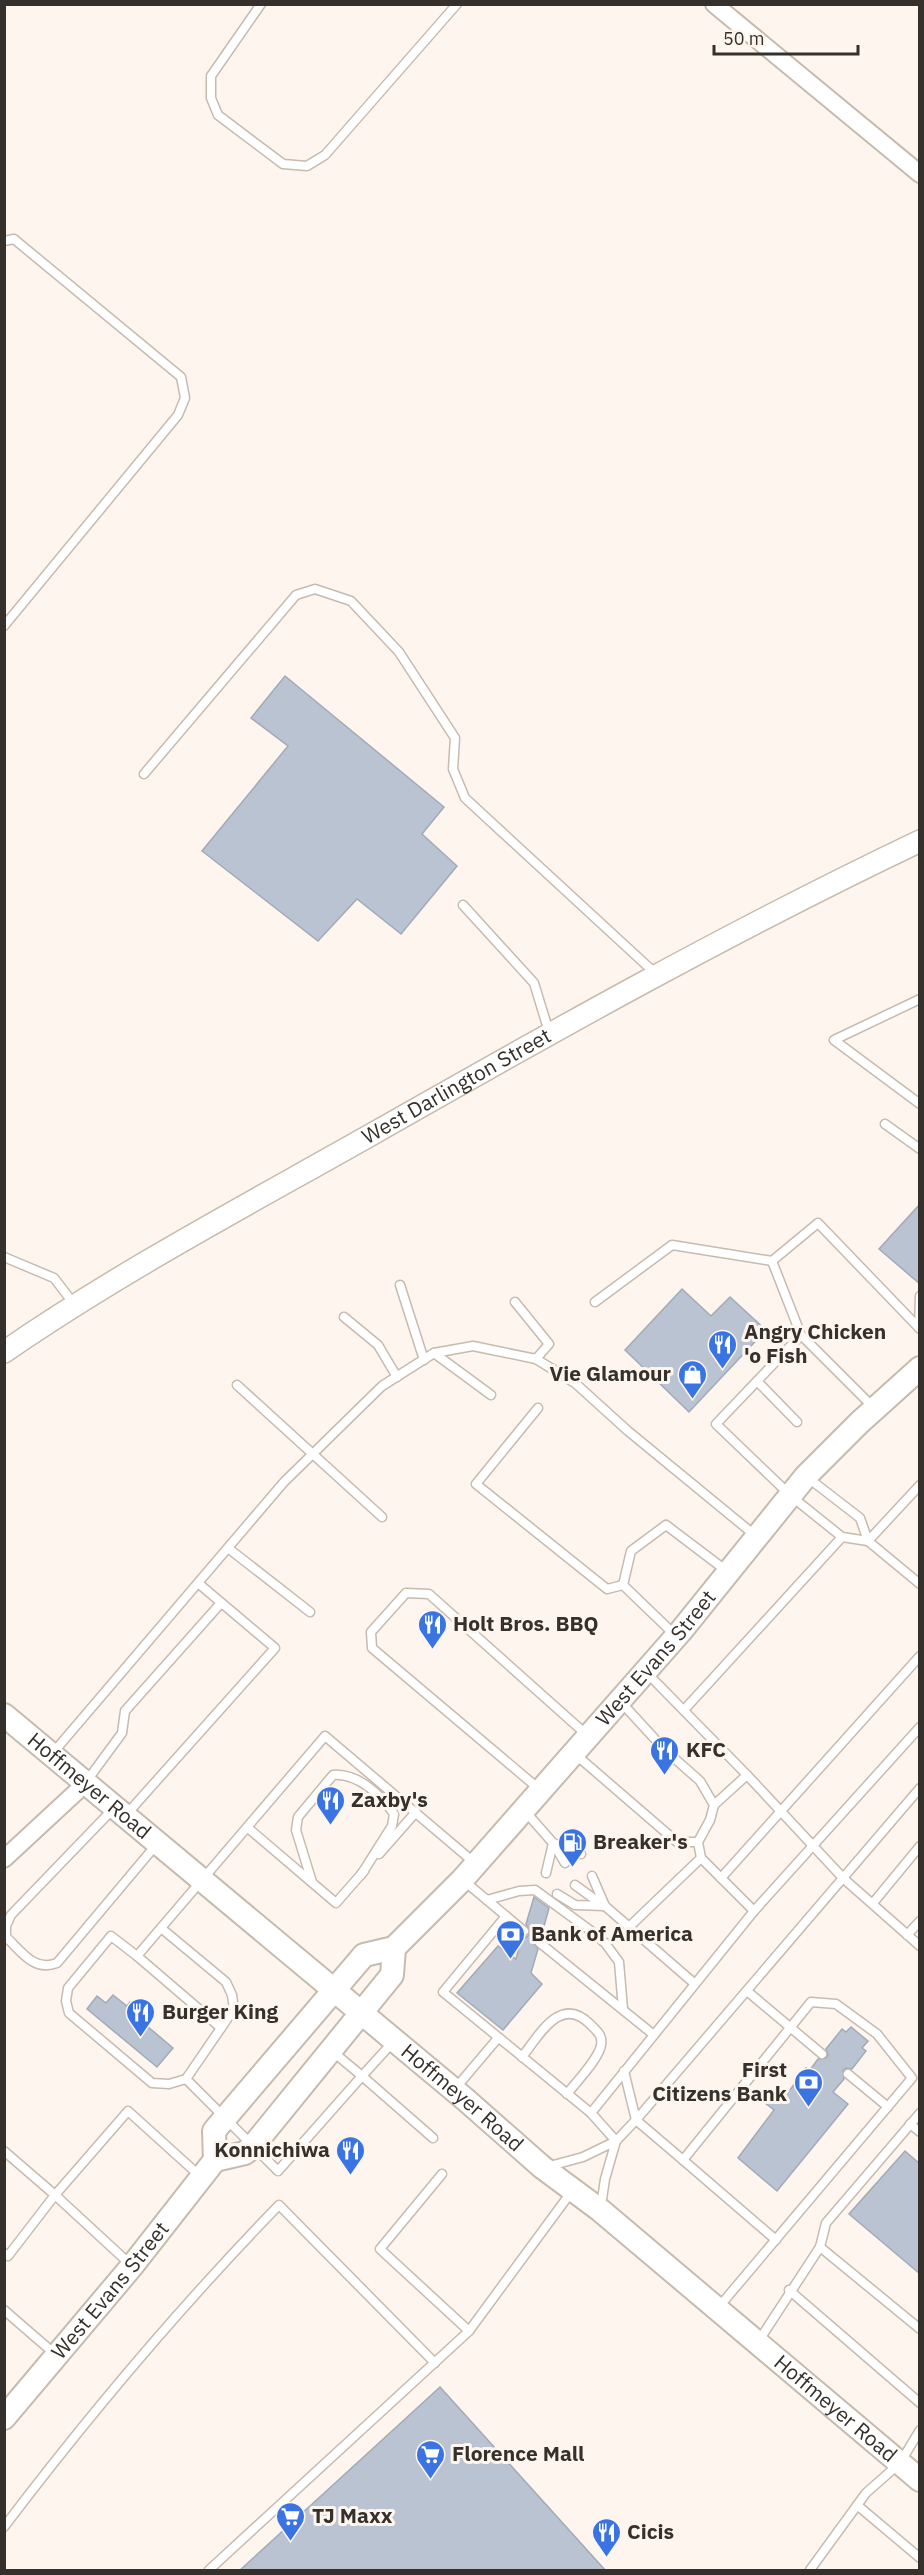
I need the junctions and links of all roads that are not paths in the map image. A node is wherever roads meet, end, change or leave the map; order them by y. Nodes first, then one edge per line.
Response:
1 (261, 4) edge
2 (457, 4) edge
3 (714, 4) edge
4 (920, 174) edge
5 (4, 241) edge
6 (4, 626) edge
7 (144, 774) dead end
8 (920, 841) edge
9 (463, 905) dead end
10 (659, 976) junction
11 (920, 999) edge
12 (550, 1035) junction
13 (920, 1104) edge
14 (885, 1124) dead end
15 (920, 1149) edge
16 (4, 1257) edge
17 (772, 1261) junction
18 (400, 1285) dead end
19 (920, 1296) edge
20 (515, 1302) dead end
21 (595, 1302) dead end
22 (74, 1304) junction
23 (344, 1317) dead end
24 (919, 1328) edge
25 (801, 1335) junction
26 (4, 1352) edge
27 (434, 1353) junction
28 (536, 1359) junction
29 (424, 1360) junction
30 (920, 1368) edge
31 (397, 1377) junction
32 (757, 1381) junction
33 (237, 1385) dead end
34 (491, 1395) dead end
35 (538, 1408) dead end
36 (874, 1409) junction
37 (797, 1422) dead end
38 (314, 1453) junction
39 (806, 1476) junction
40 (920, 1485) edge
41 (791, 1496) junction
42 (382, 1517) dead end
43 (842, 1537) junction
44 (757, 1538) junction
45 (868, 1541) junction
46 (228, 1548) junction
47 (728, 1572) junction
48 (198, 1583) junction
49 (920, 1584) edge
50 (623, 1585) junction
51 (221, 1603) junction
52 (310, 1612) dead end
53 (676, 1636) junction
54 (920, 1656) edge
55 (645, 1671) junction
56 (620, 1700) junction
57 (684, 1710) junction
58 (4, 1715) edge
59 (920, 1727) edge
60 (581, 1745) junction
61 (52, 1755) junction
62 (747, 1775) junction
63 (86, 1783) junction
64 (920, 1788) edge
65 (541, 1791) junction
66 (714, 1805) junction
67 (524, 1809) junction
68 (120, 1812) junction
69 (416, 1812) junction
70 (781, 1813) junction
71 (248, 1828) junction
72 (698, 1842) junction
73 (553, 1843) junction
74 (157, 1844) junction
75 (812, 1846) junction
76 (920, 1846) edge
77 (580, 1854) dead end
78 (701, 1858) junction
79 (4, 1859) edge
80 (565, 1863) dead end
81 (469, 1872) junction
82 (546, 1873) dead end
83 (361, 1875) junction
84 (592, 1876) dead end
85 (721, 1878) junction
86 (844, 1878) junction
87 (202, 1881) junction
88 (312, 1882) junction
89 (575, 1885) dead end
90 (557, 1894) dead end
91 (488, 1900) junction
92 (873, 1903) junction
93 (605, 1906) junction
94 (754, 1911) junction
95 (506, 1916) junction
96 (920, 1921) edge
97 (629, 1927) junction
98 (161, 1928) junction
99 (524, 1931) dead end
100 (908, 1935) junction
101 (540, 1943) dead end
102 (920, 1946) edge
103 (394, 1948) junction
104 (137, 1956) junction
105 (695, 1984) junction
106 (334, 1991) junction
107 (747, 1991) junction
108 (623, 2009) junction
109 (361, 2014) junction
110 (791, 2027) junction
111 (221, 2028) junction
112 (654, 2035) junction
113 (498, 2038) junction
114 (394, 2042) junction
115 (331, 2050) junction
116 (822, 2054) dead end
117 (522, 2057) junction
118 (624, 2072) junction
119 (848, 2074) dead end
120 (362, 2076) junction
121 (186, 2079) junction
122 (453, 2090) junction
123 (567, 2094) junction
124 (888, 2107) junction
125 (591, 2113) junction
126 (920, 2114) edge
127 (225, 2119) junction
128 (636, 2120) junction
129 (910, 2124) junction
130 (920, 2132) edge
131 (433, 2138) dead end
132 (616, 2140) junction
133 (253, 2146) junction
134 (4, 2151) edge
135 (683, 2160) junction
136 (542, 2168) junction
137 (208, 2169) junction
138 (442, 2174) dead end
139 (574, 2189) junction
140 (55, 2194) junction
141 (600, 2210) junction
142 (776, 2240) junction
143 (4, 2242) edge
144 (820, 2247) junction
145 (9, 2253) edge
146 (132, 2266) junction
147 (789, 2290) junction
148 (718, 2309) junction
149 (4, 2310) edge
150 (920, 2329) edge
151 (469, 2331) junction
152 (758, 2343) junction
153 (57, 2355) junction
154 (435, 2363) junction
155 (920, 2403) edge
156 (5, 2415) edge
157 (920, 2430) edge
158 (900, 2463) junction
159 (920, 2480) edge
160 (857, 2505) junction
161 (4, 2527) edge
162 (920, 2558) edge
163 (209, 2571) edge
164 (810, 2571) edge

1 - 2 lane
3 - 4 street
5 - 6 lane
7 - 10 lane
8 - 10 street, West Darlington Street
9 - 12 lane
10 - 12 street, West Darlington Street
11 - 13 lane
12 - 22 street, West Darlington Street
14 - 15 lane
16 - 22 lane
17 - 21 lane
17 - 24 lane
17 - 25 lane
18 - 29 lane
19 - 24 lane
20 - 28 lane
22 - 26 street, West Darlington Street
23 - 31 lane
25 - 32 lane
25 - 36 lane
27 - 28 lane
27 - 29 lane
27 - 34 lane
28 - 44 lane
29 - 31 lane
30 - 36 main road, West Evans Street
31 - 38 lane
32 - 37 lane
32 - 41 lane
33 - 38 lane
35 - 50 lane
36 - 39 main road, West Evans Street
38 - 42 lane
38 - 46 lane
39 - 41 main road, West Evans Street
39 - 45 lane
40 - 45 lane
41 - 43 lane
41 - 44 main road, West Evans Street
43 - 45 lane
43 - 57 lane
44 - 47 main road, West Evans Street
45 - 49 lane
46 - 48 lane
46 - 52 lane
47 - 50 lane
47 - 53 main road, West Evans Street
48 - 51 lane
48 - 61 lane
50 - 53 lane
51 - 63 lane
51 - 68 lane
53 - 55 main road, West Evans Street
54 - 70 lane
55 - 56 main road, West Evans Street
55 - 57 lane
56 - 60 main road, West Evans Street
56 - 66 lane
57 - 62 lane
58 - 61 main road, Hoffmeyer Road
59 - 75 lane
60 - 65 main road, West Evans Street
60 - 65 lane
60 - 72 lane
61 - 63 main road, Hoffmeyer Road
62 - 66 lane
62 - 70 lane
63 - 68 main road, Hoffmeyer Road
63 - 79 street
64 - 86 lane
65 - 67 main road, West Evans Street
66 - 72 lane
67 - 73 lane
67 - 81 main road, West Evans Street
68 - 74 main road, Hoffmeyer Road
68 - 74 lane
69 - 71 lane
69 - 81 lane
69 - 83 lane
70 - 75 lane
70 - 85 lane
71 - 87 lane
71 - 88 lane
72 - 78 lane
73 - 77 lane
73 - 80 lane
73 - 82 lane
74 - 87 main road, Hoffmeyer Road
75 - 86 lane
75 - 94 lane
76 - 92 lane
78 - 85 lane
78 - 97 lane
81 - 91 lane
81 - 103 main road, West Evans Street
83 - 88 lane
83 - 88 lane
84 - 93 lane
85 - 94 lane
86 - 92 lane
86 - 107 lane
87 - 98 lane
87 - 106 main road, Hoffmeyer Road
89 - 93 lane
90 - 93 lane
91 - 95 lane
91 - 108 lane
92 - 100 lane
93 - 97 lane
94 - 105 lane
95 - 99 lane
95 - 113 lane
96 - 100 lane
97 - 105 lane
98 - 104 lane
98 - 111 lane
100 - 102 lane
101 - 108 lane
103 - 106 main road
103 - 109 main road
104 - 111 lane
104 - 121 lane
105 - 112 lane
106 - 109 main road, Hoffmeyer Road
106 - 127 main road
107 - 110 lane
107 - 128 lane
108 - 112 lane
109 - 114 main road, Hoffmeyer Road
109 - 115 main road
110 - 116 lane
110 - 124 lane
110 - 135 lane
111 - 121 lane
112 - 118 lane
113 - 117 lane
113 - 122 lane
114 - 120 lane
114 - 122 main road, Hoffmeyer Road
115 - 120 lane
115 - 133 main road
117 - 123 lane
117 - 123 lane
118 - 125 lane
118 - 128 lane
119 - 124 lane
120 - 131 lane
120 - 133 lane
121 - 127 lane
122 - 136 main road, Hoffmeyer Road
123 - 125 lane
124 - 142 lane
125 - 132 lane
126 - 129 lane
127 - 133 lane
127 - 137 main road
128 - 132 lane
128 - 135 lane
129 - 130 lane
129 - 144 lane
132 - 136 lane
132 - 141 lane
133 - 137 main road
134 - 140 lane
135 - 142 lane
136 - 139 main road, Hoffmeyer Road
137 - 140 lane
137 - 146 main road, West Evans Street
138 - 151 lane
139 - 141 main road, Hoffmeyer Road
139 - 151 lane
140 - 145 lane
140 - 146 lane
141 - 148 main road, Hoffmeyer Road
142 - 148 lane
143 - 145 lane
144 - 147 lane
144 - 150 lane
146 - 153 main road, West Evans Street
147 - 152 lane
147 - 155 lane
148 - 152 main road, Hoffmeyer Road
149 - 153 lane
151 - 154 lane
152 - 158 main road, Hoffmeyer Road
153 - 156 main road, West Evans Street
154 - 161 lane
154 - 163 lane
157 - 158 lane
158 - 159 main road, Hoffmeyer Road
158 - 160 lane
160 - 162 lane
160 - 164 lane

